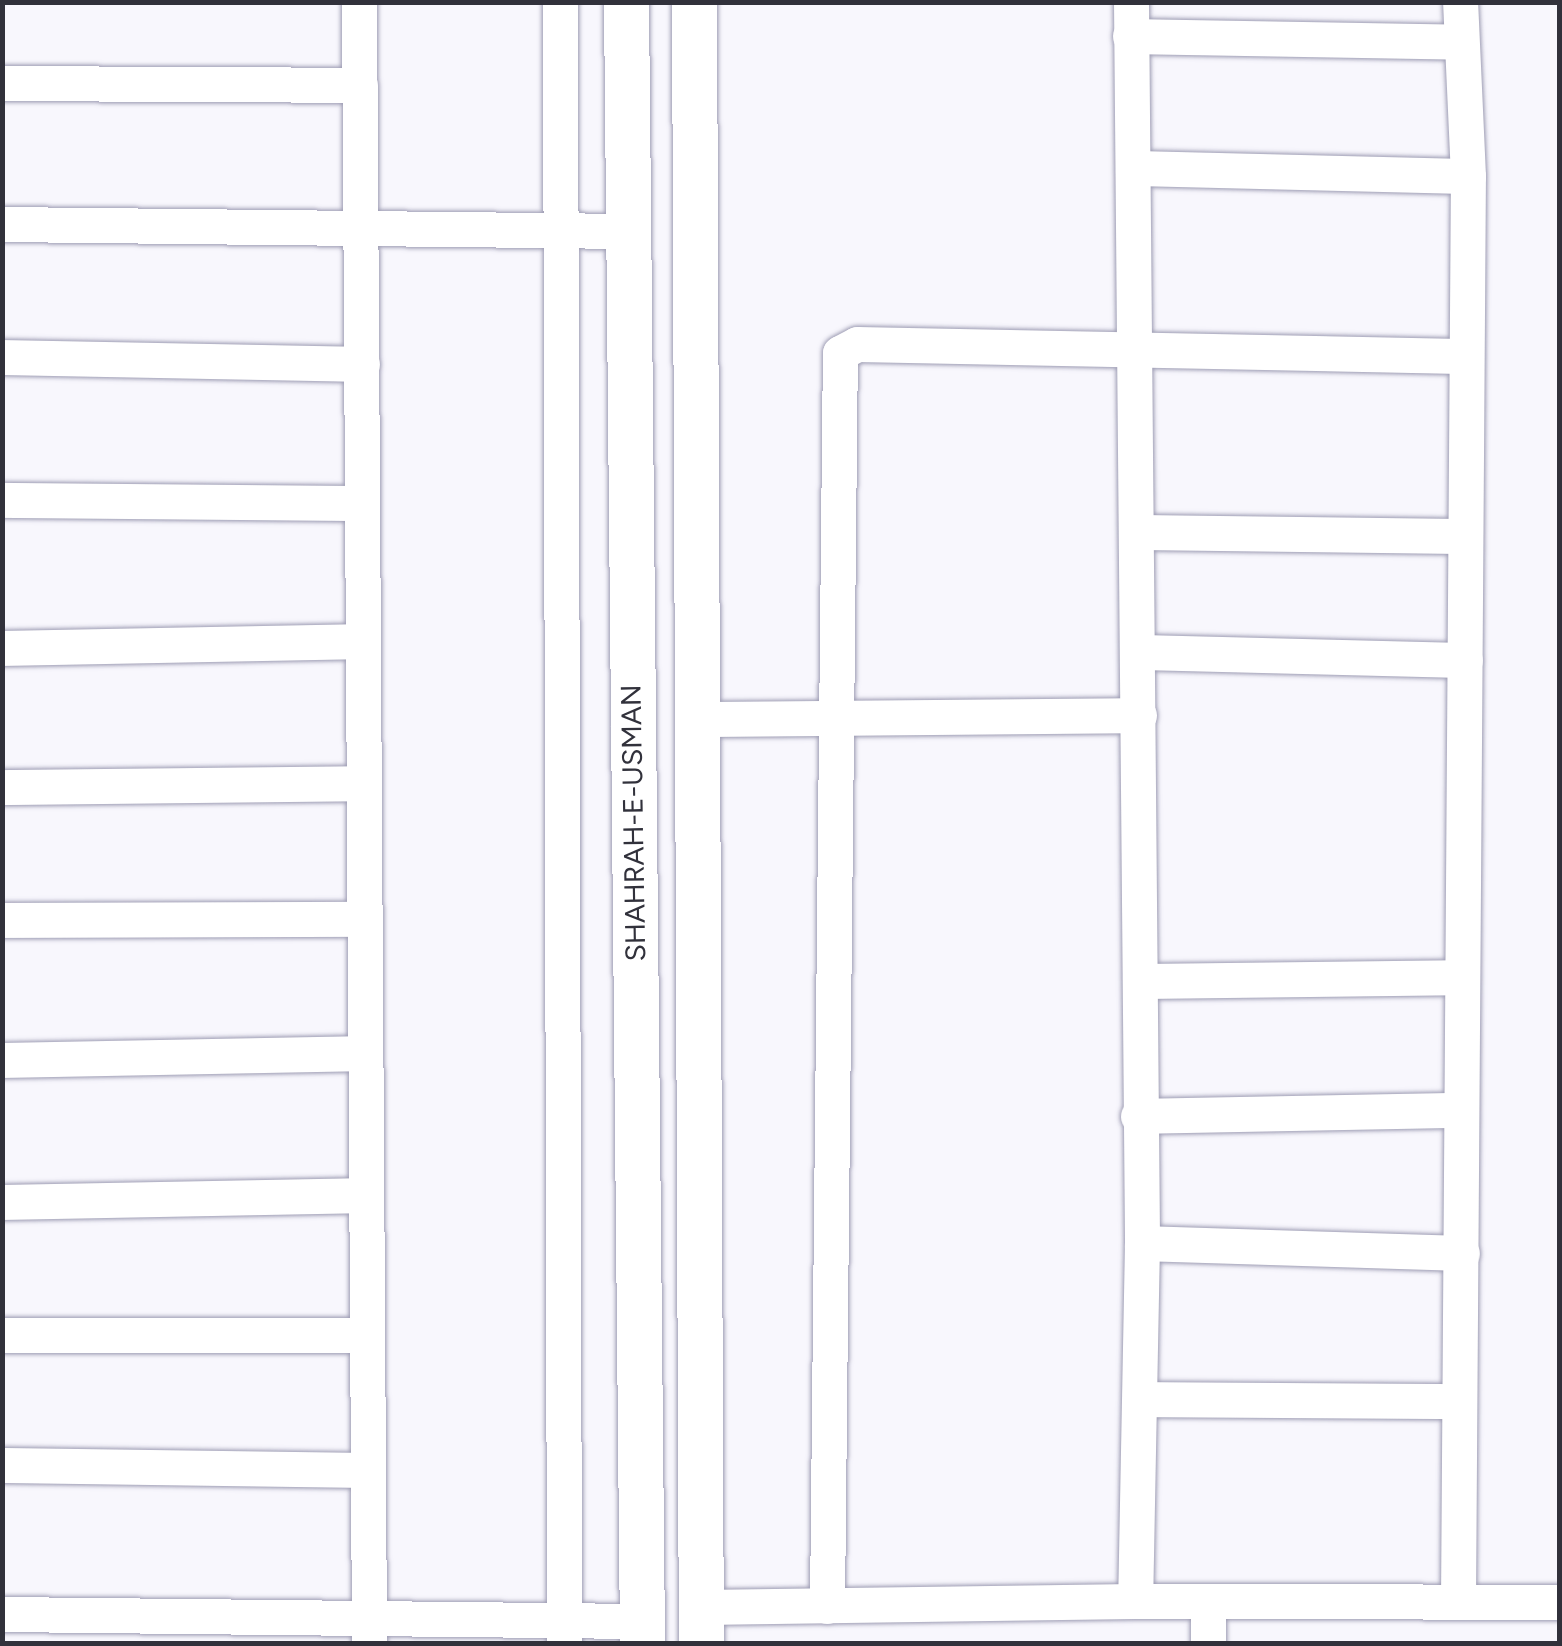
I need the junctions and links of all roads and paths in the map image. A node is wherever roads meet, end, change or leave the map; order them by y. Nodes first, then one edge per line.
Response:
1 (359, 2) edge
2 (560, 2) edge
3 (626, 2) edge
4 (694, 2) edge
5 (1460, 2) edge
6 (1130, 19) edge
7 (1461, 42) junction
8 (2, 83) edge
9 (360, 85) junction
10 (1133, 168) junction
11 (1468, 176) junction
12 (2, 224) edge
13 (560, 228) junction
14 (361, 231) junction
15 (627, 231) junction
16 (1138, 351) junction
17 (1460, 356) junction
18 (2, 358) edge
19 (362, 364) junction
20 (2, 500) edge
21 (362, 503) junction
22 (1137, 532) junction
23 (1462, 536) junction
24 (364, 641) junction
25 (2, 648) edge
26 (1139, 652) junction
27 (1465, 660) junction
28 (835, 716) junction
29 (1138, 716) junction
30 (698, 719) junction
31 (364, 784) junction
32 (2, 787) edge
33 (365, 919) junction
34 (2, 920) edge
35 (1459, 977) junction
36 (1140, 981) junction
37 (365, 1052) junction
38 (2, 1060) edge
39 (1458, 1110) junction
40 (1138, 1116) junction
41 (366, 1195) junction
42 (2, 1202) edge
43 (1142, 1243) junction
44 (1462, 1253) junction
45 (2, 1335) edge
46 (368, 1335) junction
47 (1142, 1399) junction
48 (1457, 1401) junction
49 (2, 1465) edge
50 (368, 1470) junction
51 (1136, 1601) junction
52 (1208, 1601) junction
53 (1458, 1602) junction
54 (1560, 1602) edge
55 (826, 1606) junction
56 (2, 1614) edge
57 (701, 1625) edge
58 (369, 1632) edge
59 (564, 1632) edge
60 (642, 1632) edge
61 (1208, 1644) edge

1 - 9 street
2 - 13 street
3 - 15 main road, SHAHRAH-E-USMAN
4 - 30 main road
5 - 7 street
6 - 7 street
6 - 10 street
7 - 11 street
8 - 9 street
9 - 14 street
10 - 11 street
10 - 16 street
11 - 17 street
12 - 14 street
13 - 14 street
13 - 15 street
13 - 59 street
14 - 19 street
15 - 60 main road, SHAHRAH-E-USMAN
16 - 17 street
16 - 22 street
16 - 28 street
17 - 23 street
18 - 19 street
19 - 21 street
20 - 21 street
21 - 24 street
22 - 23 street
22 - 26 street
23 - 27 street
24 - 25 street
24 - 31 street
26 - 27 street
26 - 29 street
27 - 35 street
28 - 29 street
28 - 30 street
28 - 55 street
29 - 36 street
30 - 57 main road
31 - 32 street
31 - 33 street
33 - 34 street
33 - 37 street
35 - 36 street
35 - 39 street
36 - 40 street
37 - 38 street
37 - 41 street
39 - 40 street
39 - 44 street
40 - 43 street
41 - 42 street
41 - 46 street
43 - 44 street
43 - 47 street
44 - 48 street
45 - 46 street
46 - 50 street
47 - 48 street
47 - 51 street
48 - 53 street
49 - 50 street
50 - 58 street
51 - 52 street
51 - 55 street
52 - 53 street
52 - 61 street
53 - 54 street
55 - 57 street
56 - 58 street
58 - 59 street
59 - 60 street

